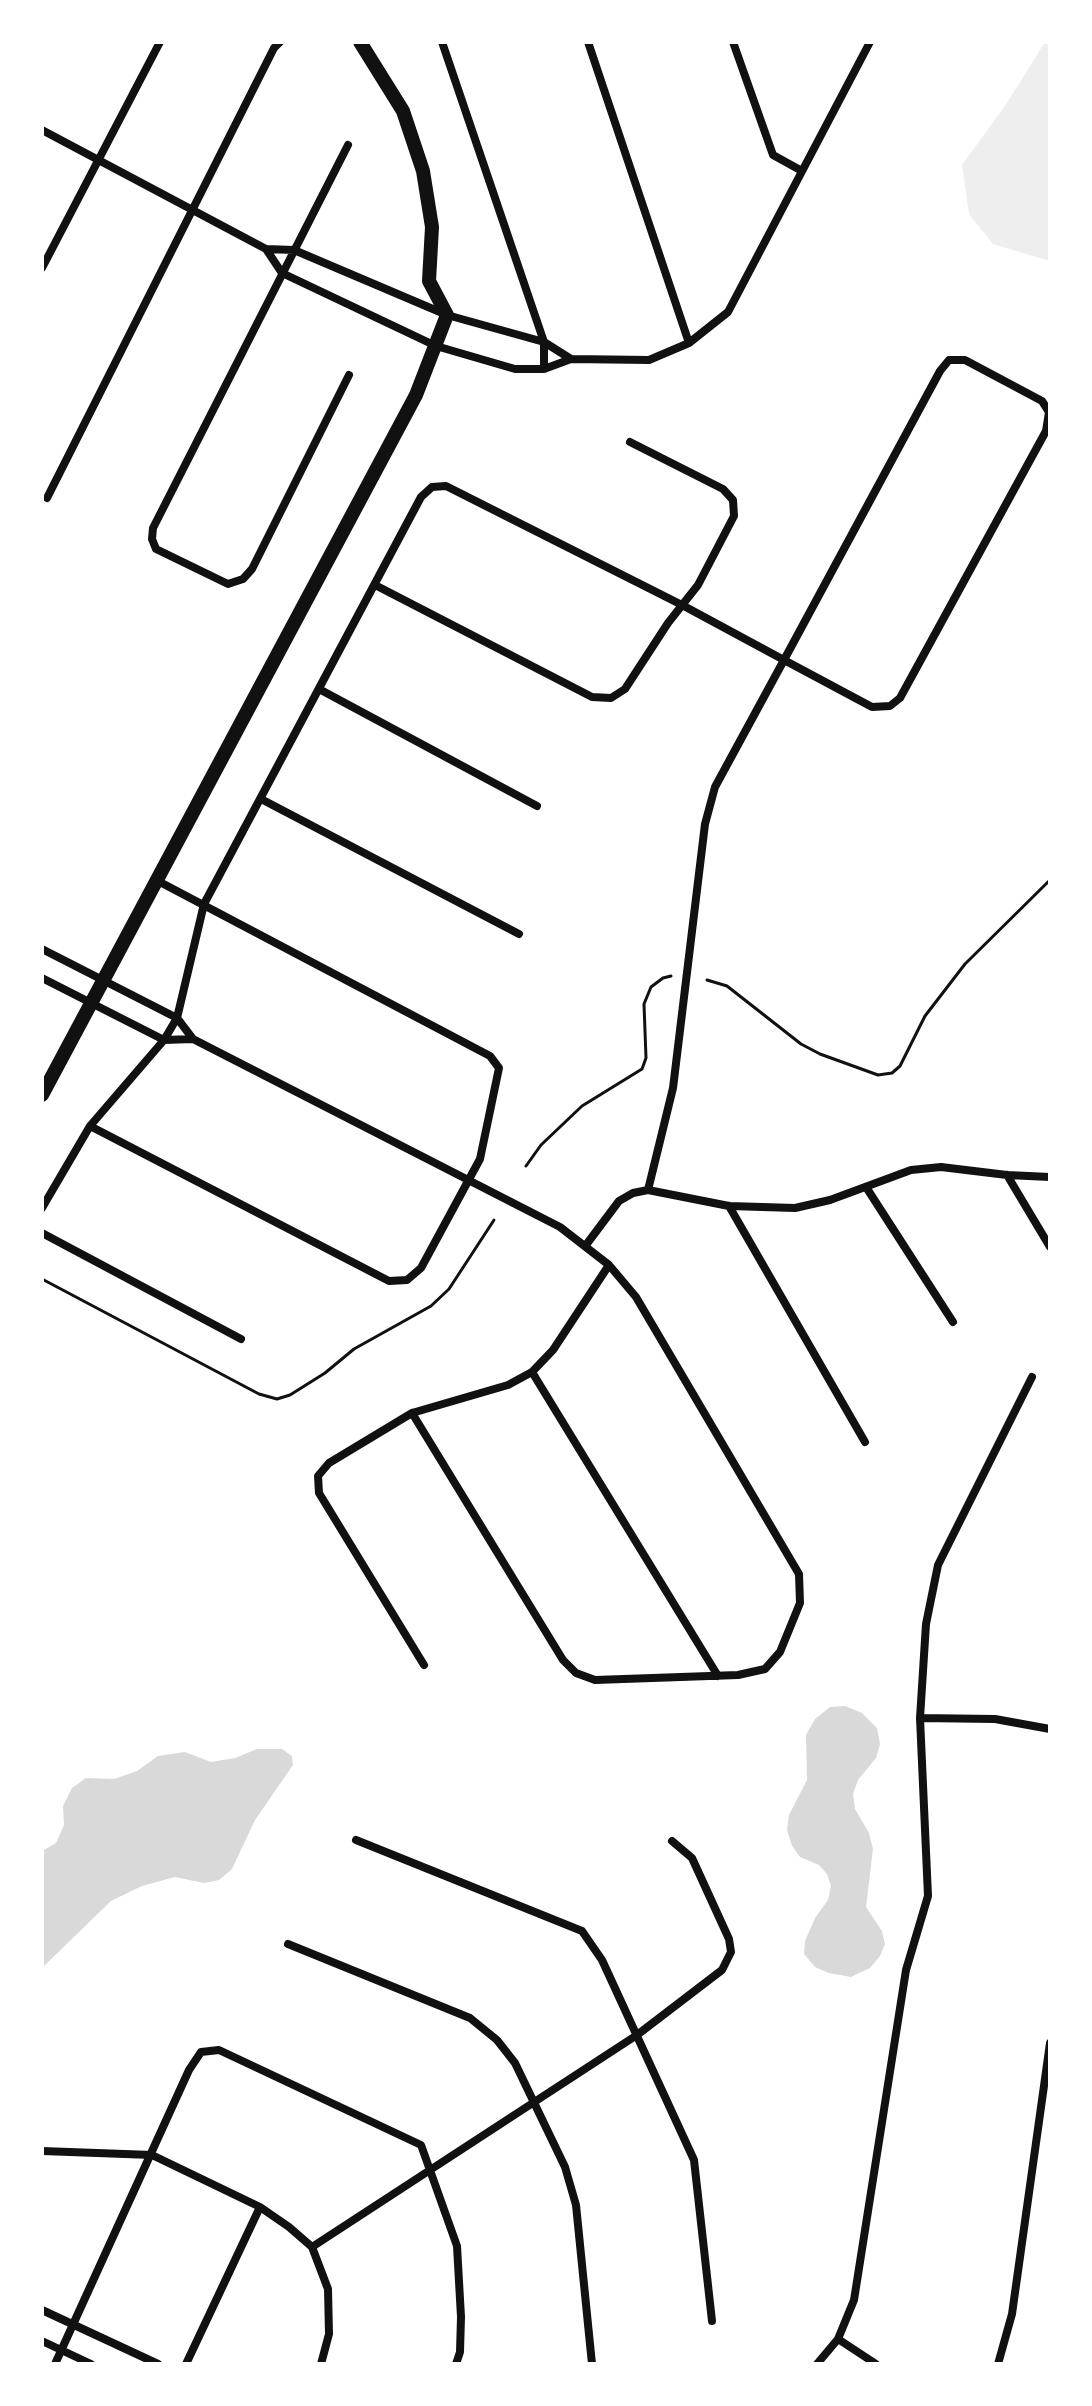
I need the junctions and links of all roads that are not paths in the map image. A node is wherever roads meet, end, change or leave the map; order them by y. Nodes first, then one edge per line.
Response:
1 (160, 42) edge
2 (360, 42) edge
3 (442, 42) edge
4 (588, 42) edge
5 (733, 42) edge
6 (870, 42) edge
7 (277, 45) edge
8 (42, 130) edge
9 (348, 145) dead end
10 (98, 160) junction
11 (802, 171) junction
12 (192, 209) junction
13 (266, 249) junction
14 (294, 250) junction
15 (42, 268) edge
16 (282, 273) junction
17 (447, 315) junction
18 (544, 342) junction
19 (689, 343) junction
20 (436, 346) junction
21 (571, 359) junction
22 (544, 369) junction
23 (349, 375) dead end
24 (630, 442) dead end
25 (47, 498) dead end
26 (375, 585) junction
27 (682, 605) junction
28 (784, 660) junction
29 (319, 689) junction
30 (261, 799) junction
31 (537, 806) dead end
32 (155, 879) junction
33 (204, 904) junction
34 (519, 934) dead end
35 (42, 949) edge
36 (42, 978) edge
37 (103, 981) junction
38 (91, 1003) junction
39 (177, 1018) junction
40 (193, 1039) junction
41 (164, 1040) junction
42 (42, 1095) edge
43 (90, 1126) junction
44 (1007, 1175) junction
45 (1050, 1177) edge
46 (468, 1180) junction
47 (866, 1187) junction
48 (648, 1190) junction
49 (729, 1206) junction
50 (42, 1208) edge
51 (42, 1233) edge
52 (586, 1245) junction
53 (1050, 1247) edge
54 (609, 1265) junction
55 (953, 1322) dead end
56 (241, 1339) dead end
57 (532, 1372) junction
58 (1032, 1377) dead end
59 (412, 1413) junction
60 (865, 1442) dead end
61 (424, 1665) dead end
62 (718, 1676) junction
63 (920, 1718) junction
64 (1050, 1729) edge
65 (356, 1840) dead end
66 (672, 1841) dead end
67 (288, 1944) dead end
68 (637, 2035) junction
69 (1050, 2043) edge
70 (535, 2103) junction
71 (42, 2151) edge
72 (152, 2155) junction
73 (429, 2171) junction
74 (260, 2207) junction
75 (312, 2247) junction
76 (42, 2310) edge
77 (712, 2321) dead end
78 (74, 2325) junction
79 (838, 2339) junction
80 (42, 2341) edge
81 (62, 2351) junction
82 (55, 2364) edge
83 (91, 2364) edge
84 (158, 2364) edge
85 (186, 2364) edge
86 (321, 2364) edge
87 (456, 2364) edge
88 (592, 2364) edge
89 (817, 2364) edge
90 (876, 2364) edge
91 (998, 2364) edge

1 - 10 street
2 - 17 street
3 - 18 street
4 - 19 street
5 - 11 street
6 - 11 street
7 - 12 street
8 - 10 street
9 - 14 street
10 - 12 street
10 - 15 street
11 - 19 street
12 - 13 street
12 - 25 street
13 - 14 street
13 - 16 street
14 - 16 street
14 - 17 street
16 - 20 street
16 - 23 street
17 - 18 street
17 - 20 street
18 - 21 street
18 - 22 street
19 - 21 street
20 - 22 street
20 - 32 street
21 - 22 street
24 - 27 street
26 - 27 street
26 - 27 street
26 - 29 street
27 - 28 street
28 - 28 street
28 - 48 street
29 - 30 street
29 - 31 street
30 - 33 street
30 - 34 street
32 - 33 street
32 - 37 street
33 - 39 street
33 - 46 street
35 - 37 street
36 - 38 street
37 - 38 street
37 - 39 street
38 - 41 street
38 - 42 street
39 - 40 street
39 - 41 street
40 - 41 street
40 - 46 street
41 - 43 street
43 - 46 street
43 - 50 street
44 - 45 street
44 - 47 street
44 - 53 street
46 - 52 street
47 - 49 street
47 - 55 street
48 - 49 street
48 - 52 street
49 - 60 street
51 - 56 street
52 - 54 street
54 - 57 street
54 - 62 street
57 - 59 street
57 - 62 street
58 - 63 street
59 - 61 street
59 - 62 street
63 - 64 street
63 - 79 street
65 - 68 street
66 - 68 street
67 - 70 street
68 - 70 street
68 - 77 street
69 - 91 street
70 - 73 street
70 - 88 street
71 - 72 street
72 - 73 street
72 - 74 street
72 - 78 street
73 - 75 street
73 - 87 street
74 - 75 street
74 - 85 street
75 - 86 street
76 - 78 street
78 - 81 street
78 - 84 street
79 - 89 street
79 - 90 street
80 - 81 street
81 - 82 street
81 - 83 street

